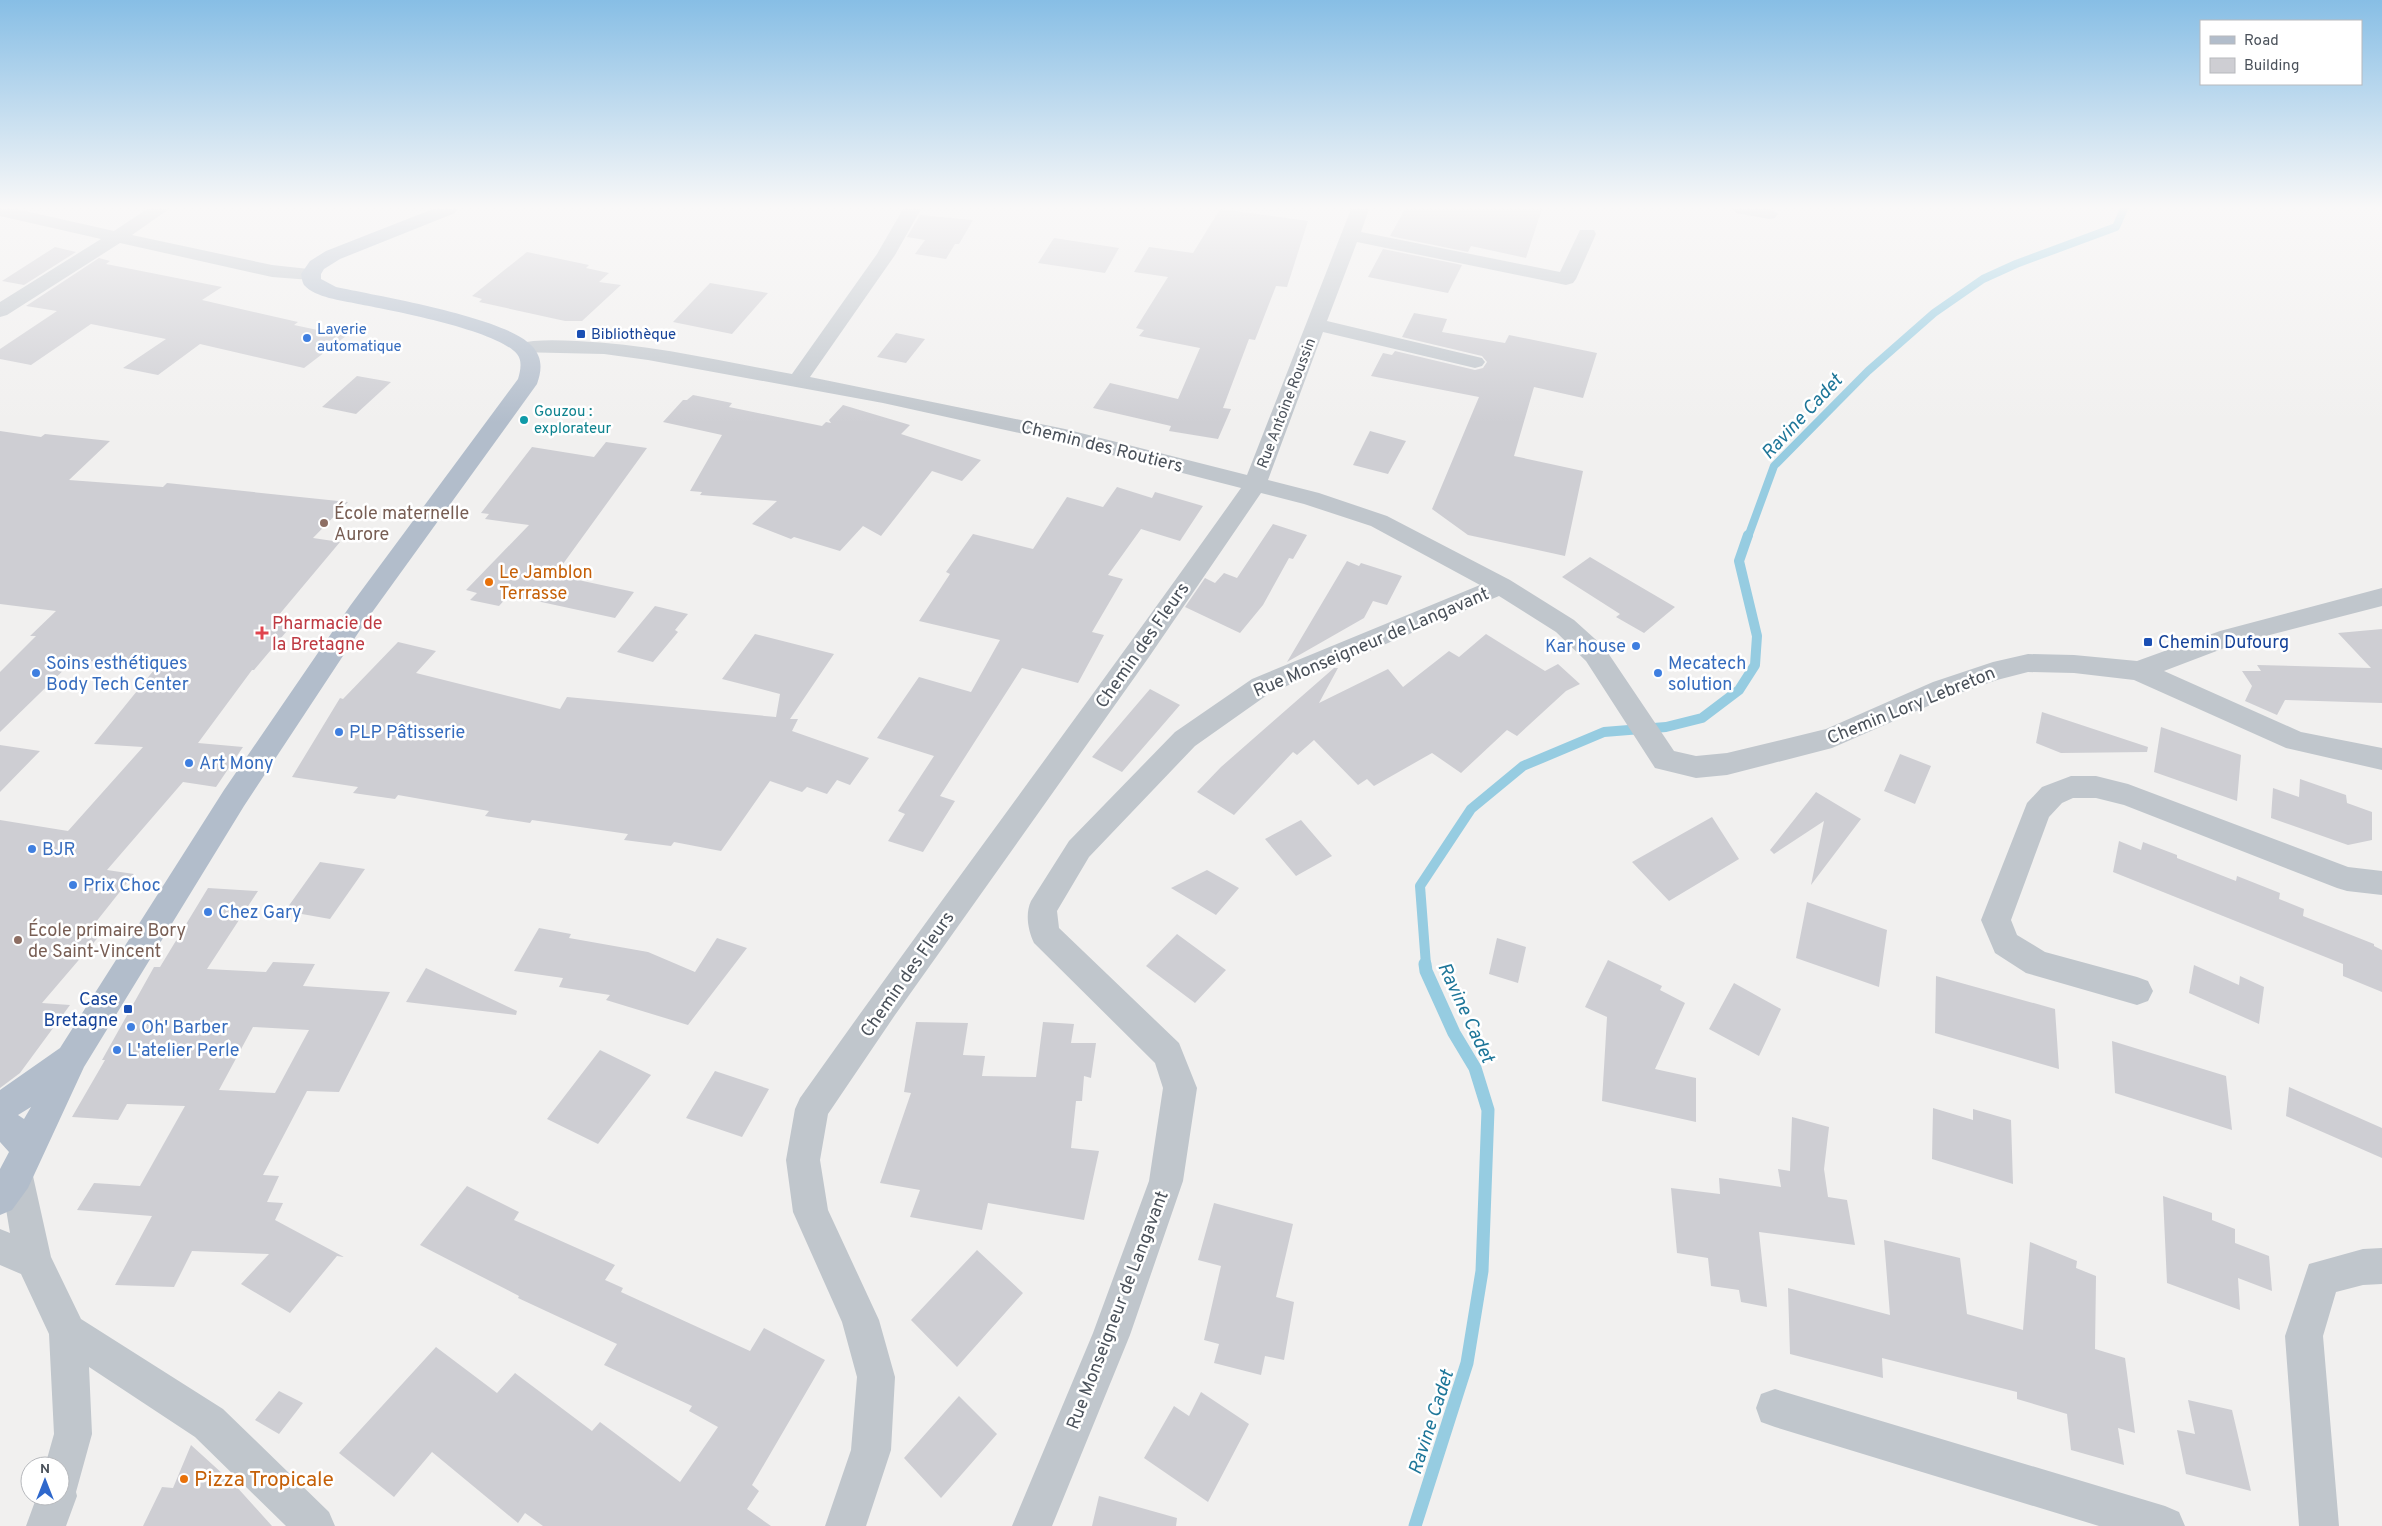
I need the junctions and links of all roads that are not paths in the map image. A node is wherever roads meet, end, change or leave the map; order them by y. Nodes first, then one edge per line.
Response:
1 (49, 280) edge
2 (312, 280) edge
3 (868, 280) edge
4 (1333, 280) edge
5 (0, 311) edge
6 (1316, 324) junction
7 (523, 348) junction
8 (1475, 362) dead end
9 (798, 380) junction
10 (1256, 484) junction
11 (1501, 586) junction
12 (2382, 597) edge
13 (2138, 671) junction
14 (2382, 759) edge
15 (1665, 760) joint
16 (2382, 883) edge
17 (2137, 991) dead end
18 (73, 1056) junction
19 (0, 1110) edge
20 (0, 1124) edge
21 (14, 1175) edge
22 (0, 1247) edge
23 (34, 1261) junction
24 (2382, 1266) edge
25 (68, 1332) junction
26 (1775, 1408) dead end
27 (66, 1456) edge
28 (53, 1506) edge
29 (46, 1526) edge
30 (315, 1526) edge
31 (845, 1526) edge
32 (1032, 1526) edge
33 (2165, 1526) edge
34 (2319, 1526) edge

1 - 5 street
2 - 7 main road
3 - 9 street
4 - 6 street, Rue Antoine Roussin
6 - 8 street
6 - 10 street, Rue Antoine Roussin
7 - 9 street, Chemin des Routiers
7 - 18 main road
9 - 10 street, Chemin des Routiers
10 - 11 street, Chemin des Routiers
10 - 31 street, Chemin des Fleurs
11 - 15 street, Chemin des Routiers
11 - 32 street, Rue Monseigneur de Langavant
12 - 13 street
13 - 14 street, Chemin Lory Lebreton
13 - 15 street, Chemin Lory Lebreton
16 - 17 street
18 - 19 main road
18 - 21 main road
20 - 21 main road
21 - 23 street
22 - 23 street
23 - 25 street
24 - 34 street
25 - 27 street
25 - 30 street
26 - 33 street
28 - 29 street

